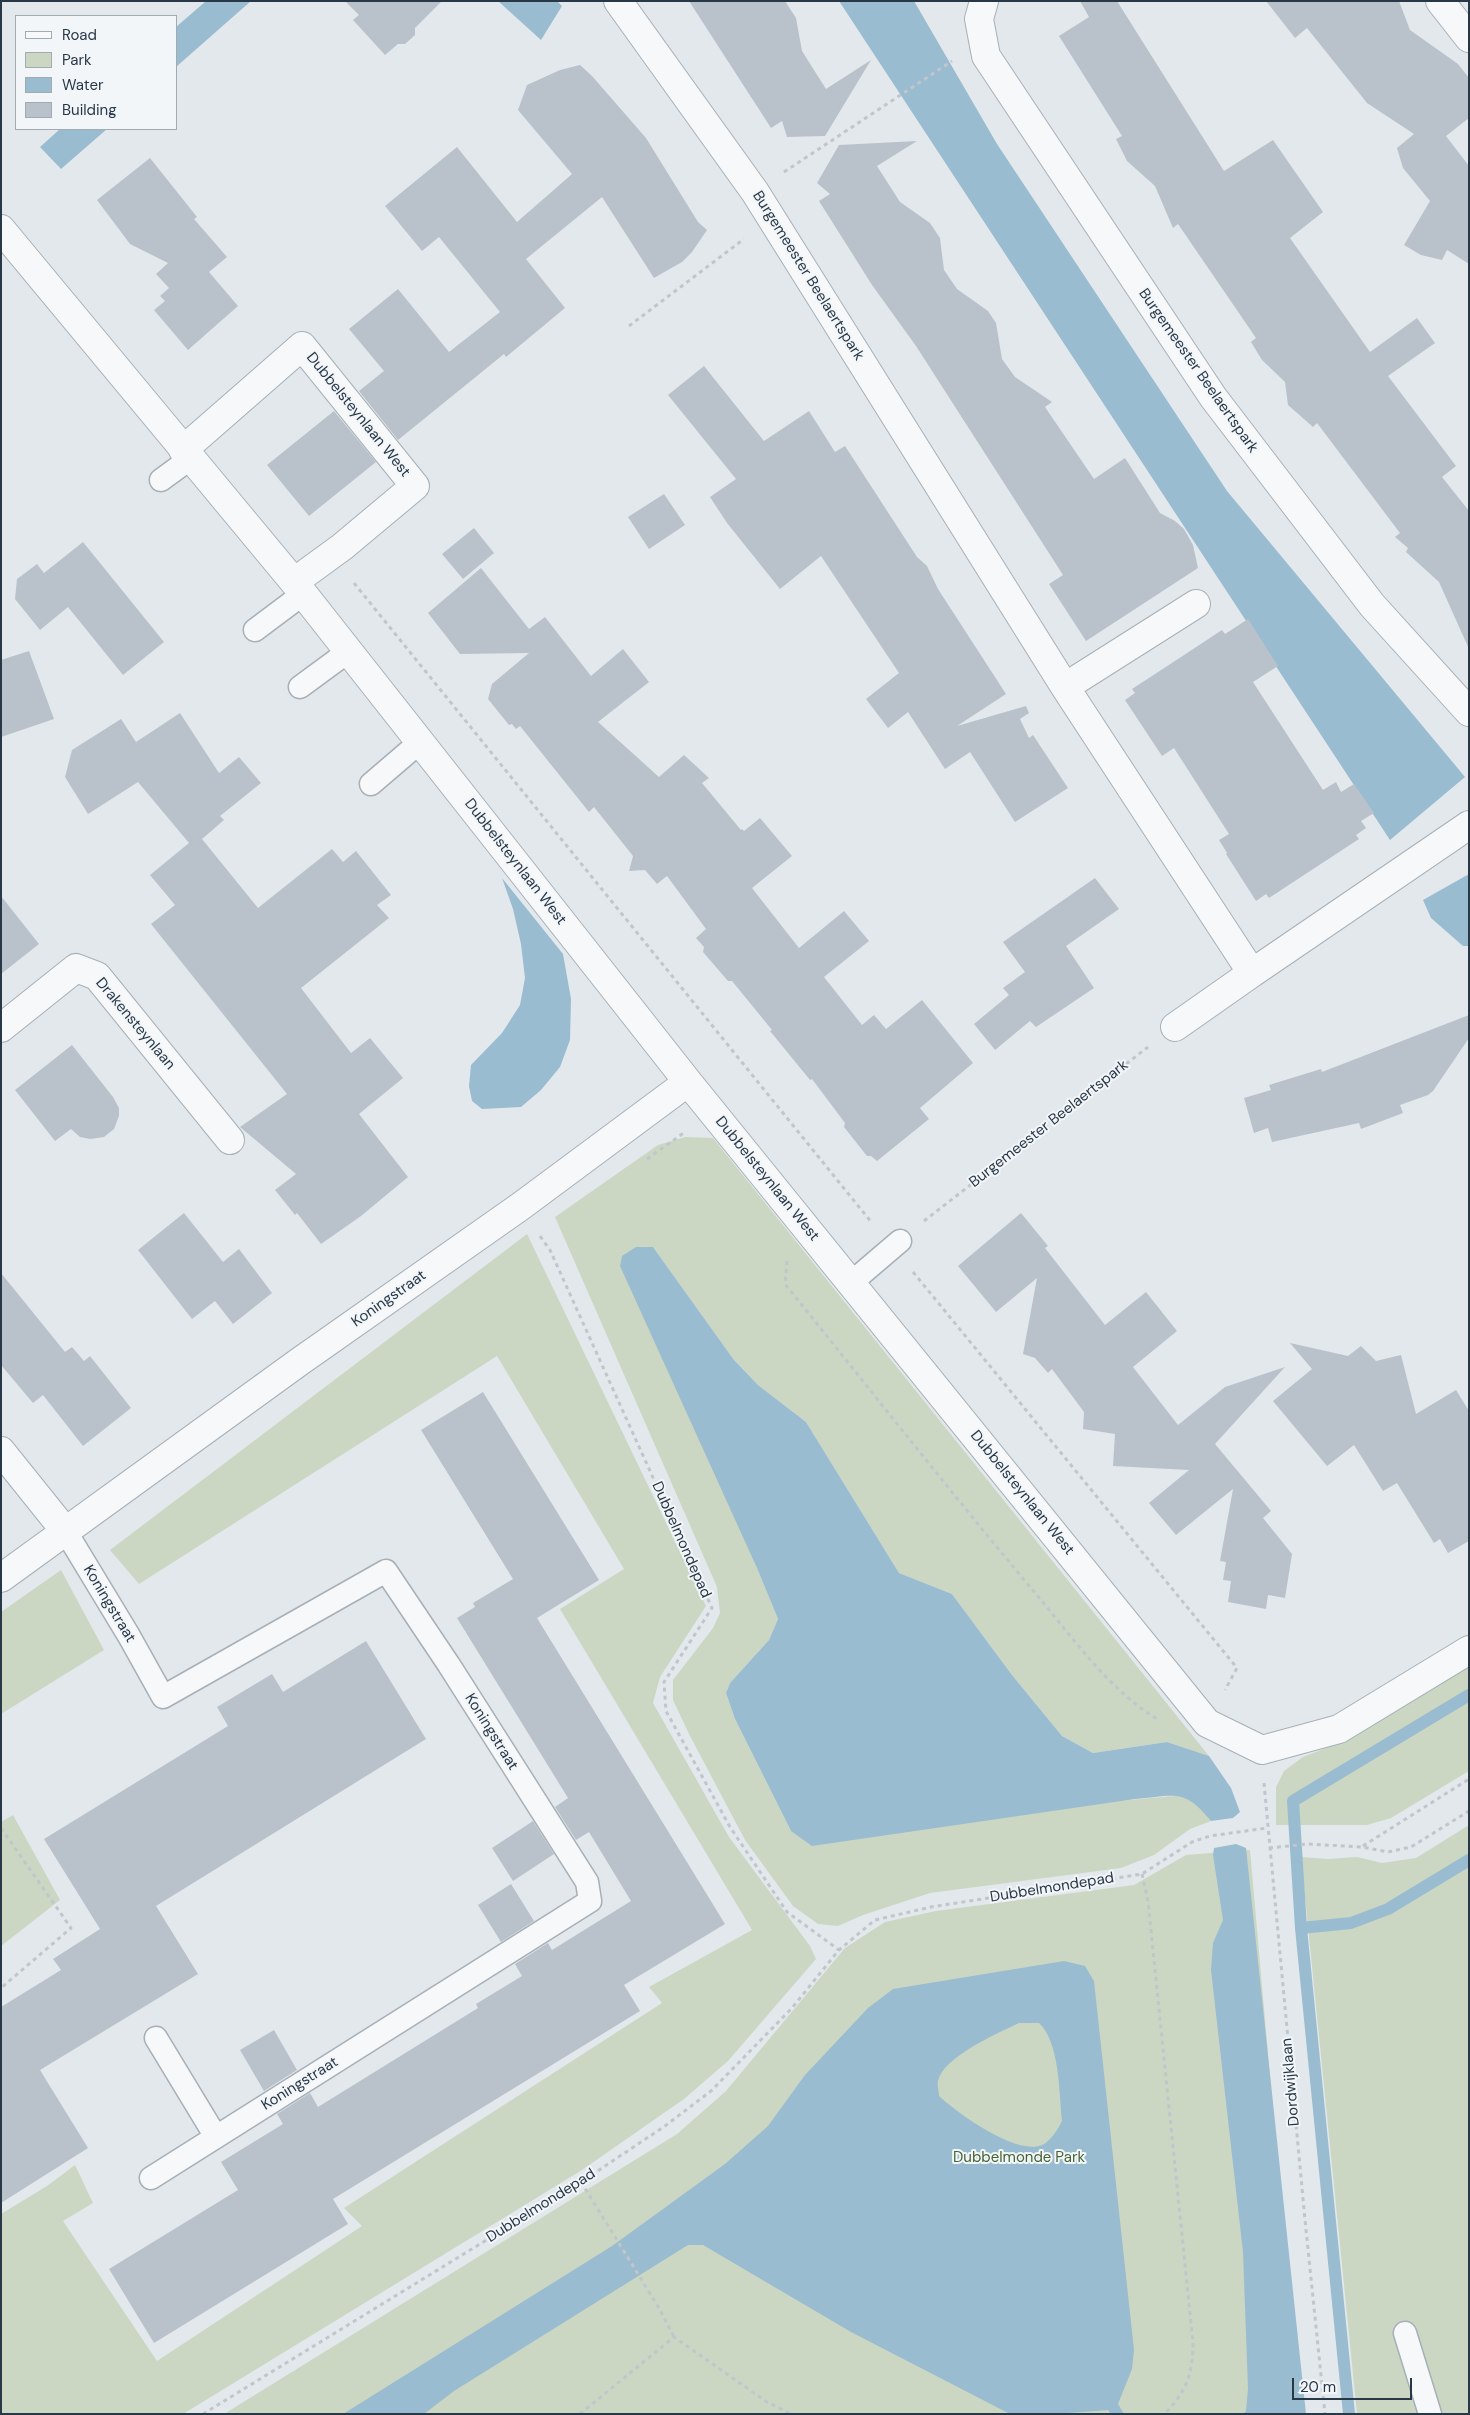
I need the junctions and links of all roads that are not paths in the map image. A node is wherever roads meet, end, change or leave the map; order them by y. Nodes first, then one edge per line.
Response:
1 (618, 1) edge
2 (984, 1) edge
3 (1440, 1) edge
4 (1469, 38) edge
5 (1, 229) edge
6 (187, 454) junction
7 (161, 480) dead end
8 (299, 588) junction
9 (1196, 604) dead end
10 (255, 630) dead end
11 (349, 651) junction
12 (1065, 686) junction
13 (300, 687) dead end
14 (1469, 712) edge
15 (410, 750) junction
16 (371, 784) dead end
17 (1469, 825) edge
18 (1252, 973) junction
19 (1175, 1027) road end
20 (1, 1028) edge
21 (688, 1082) junction
22 (230, 1140) dead end
23 (896, 1244) road end
24 (852, 1282) junction
25 (1, 1451) edge
26 (66, 1532) junction
27 (1, 1578) edge
28 (1469, 1650) edge
29 (156, 2038) dead end
30 (216, 2137) junction
31 (151, 2178) dead end
32 (1405, 2333) dead end
33 (1430, 2414) edge

1 - 12 street, Burgemeester Beelaertspark
2 - 14 street, Burgemeester Beelaertspark
3 - 4 street
5 - 6 street, Dubbelsteynlaan West
6 - 7 lane
6 - 8 street, Dubbelsteynlaan West
6 - 8 street, Dubbelsteynlaan West
8 - 10 lane
8 - 11 street, Dubbelsteynlaan West
9 - 12 street
11 - 13 lane
11 - 15 street, Dubbelsteynlaan West
12 - 18 street, Burgemeester Beelaertspark
15 - 16 lane
15 - 21 street, Dubbelsteynlaan West
17 - 18 street
18 - 19 street
20 - 22 street, Drakensteynlaan
21 - 24 street, Dubbelsteynlaan West
21 - 26 street, Koningstraat
23 - 24 lane
24 - 28 street, Dubbelsteynlaan West
25 - 26 street
26 - 27 street, Koningstraat
26 - 30 lane, Koningstraat
29 - 30 lane
30 - 31 lane, Koningstraat
32 - 33 lane

